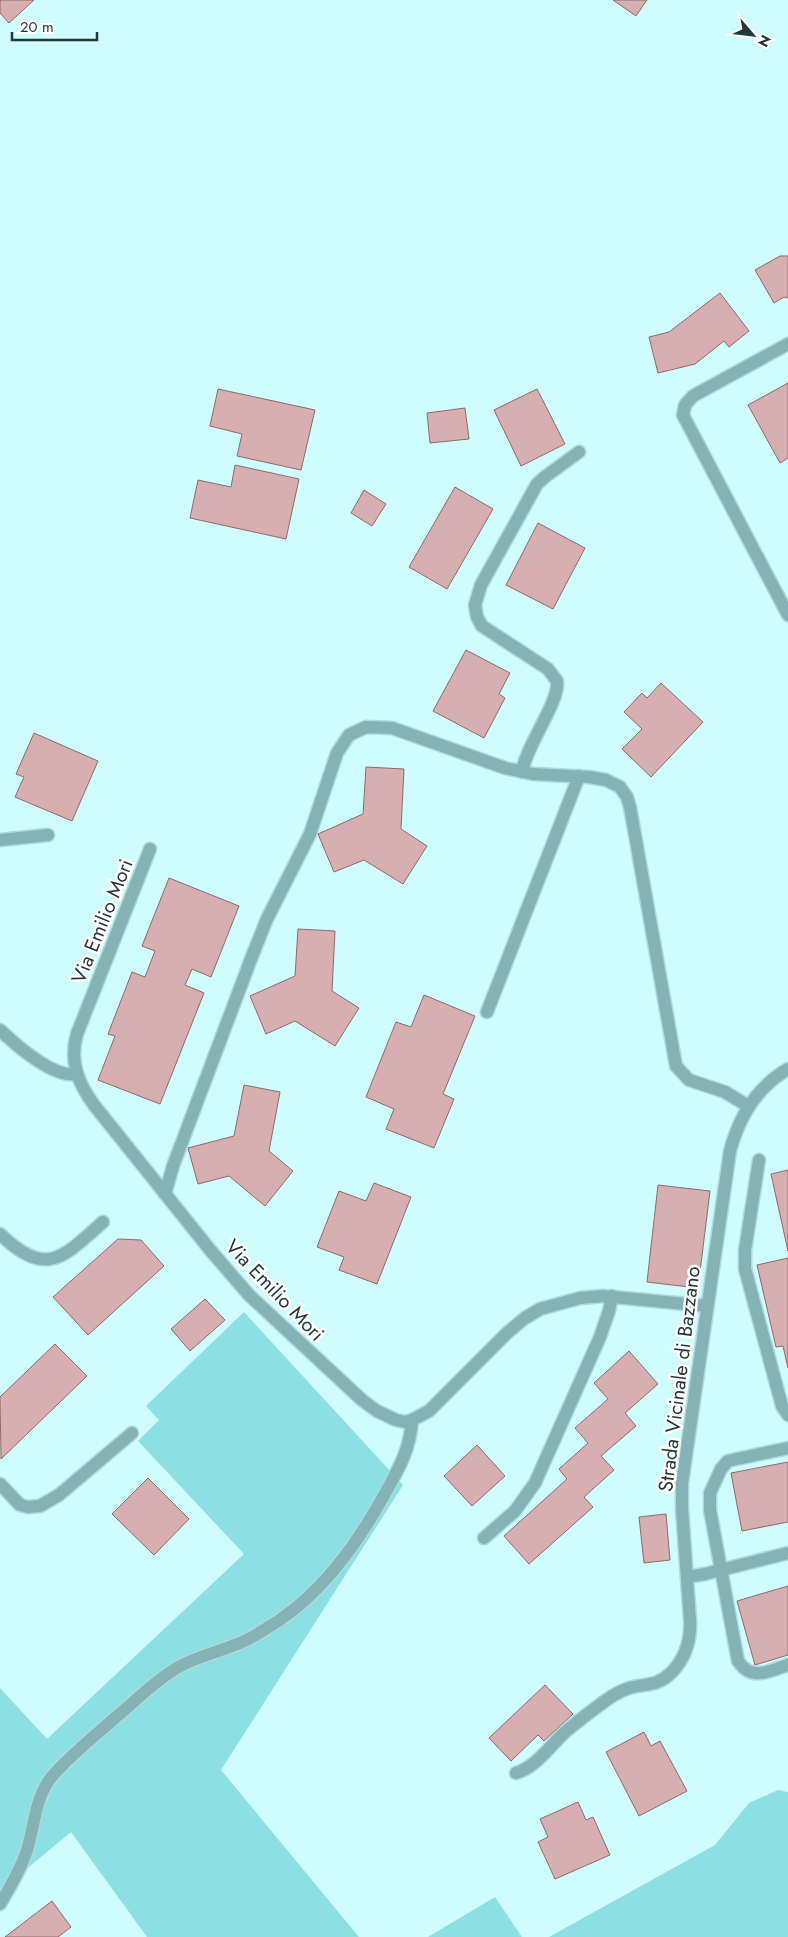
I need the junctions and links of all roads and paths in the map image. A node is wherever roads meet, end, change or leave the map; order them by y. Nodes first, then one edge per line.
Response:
1 (788, 344) edge
2 (578, 452) dead end
3 (788, 615) edge
4 (522, 772) junction
5 (579, 776) junction
6 (48, 835) dead end
7 (0, 840) edge
8 (150, 849) dead end
9 (487, 1012) dead end
10 (0, 1030) edge
11 (788, 1069) edge
12 (76, 1074) junction
13 (748, 1106) junction
14 (760, 1160) dead end
15 (165, 1194) junction
16 (103, 1222) dead end
17 (0, 1234) edge
18 (612, 1296) junction
19 (706, 1306) junction
20 (788, 1415) edge
21 (412, 1420) junction
22 (132, 1433) dead end
23 (788, 1448) edge
24 (0, 1484) edge
25 (484, 1538) dead end
26 (788, 1553) edge
27 (720, 1570) junction
28 (687, 1577) junction
29 (788, 1665) edge
30 (516, 1773) dead end
31 (0, 1904) edge

1 - 3 street
2 - 4 street
4 - 5 street
4 - 15 street
5 - 9 street
5 - 13 street
6 - 7 street
8 - 12 street, Via Emilio Mori
10 - 12 street
11 - 13 street, Strada Vicinale di Bazzano
12 - 15 street, Via Emilio Mori
13 - 19 street, Strada Vicinale di Bazzano
14 - 20 street
15 - 21 street, Via Emilio Mori
16 - 17 street
18 - 19 street
18 - 21 street
18 - 25 street
19 - 28 street, Strada Vicinale di Bazzano
21 - 31 street
22 - 24 street
23 - 27 street
26 - 27 street
27 - 28 street
27 - 29 street
28 - 30 street, Strada Vicinale di Bazzano

